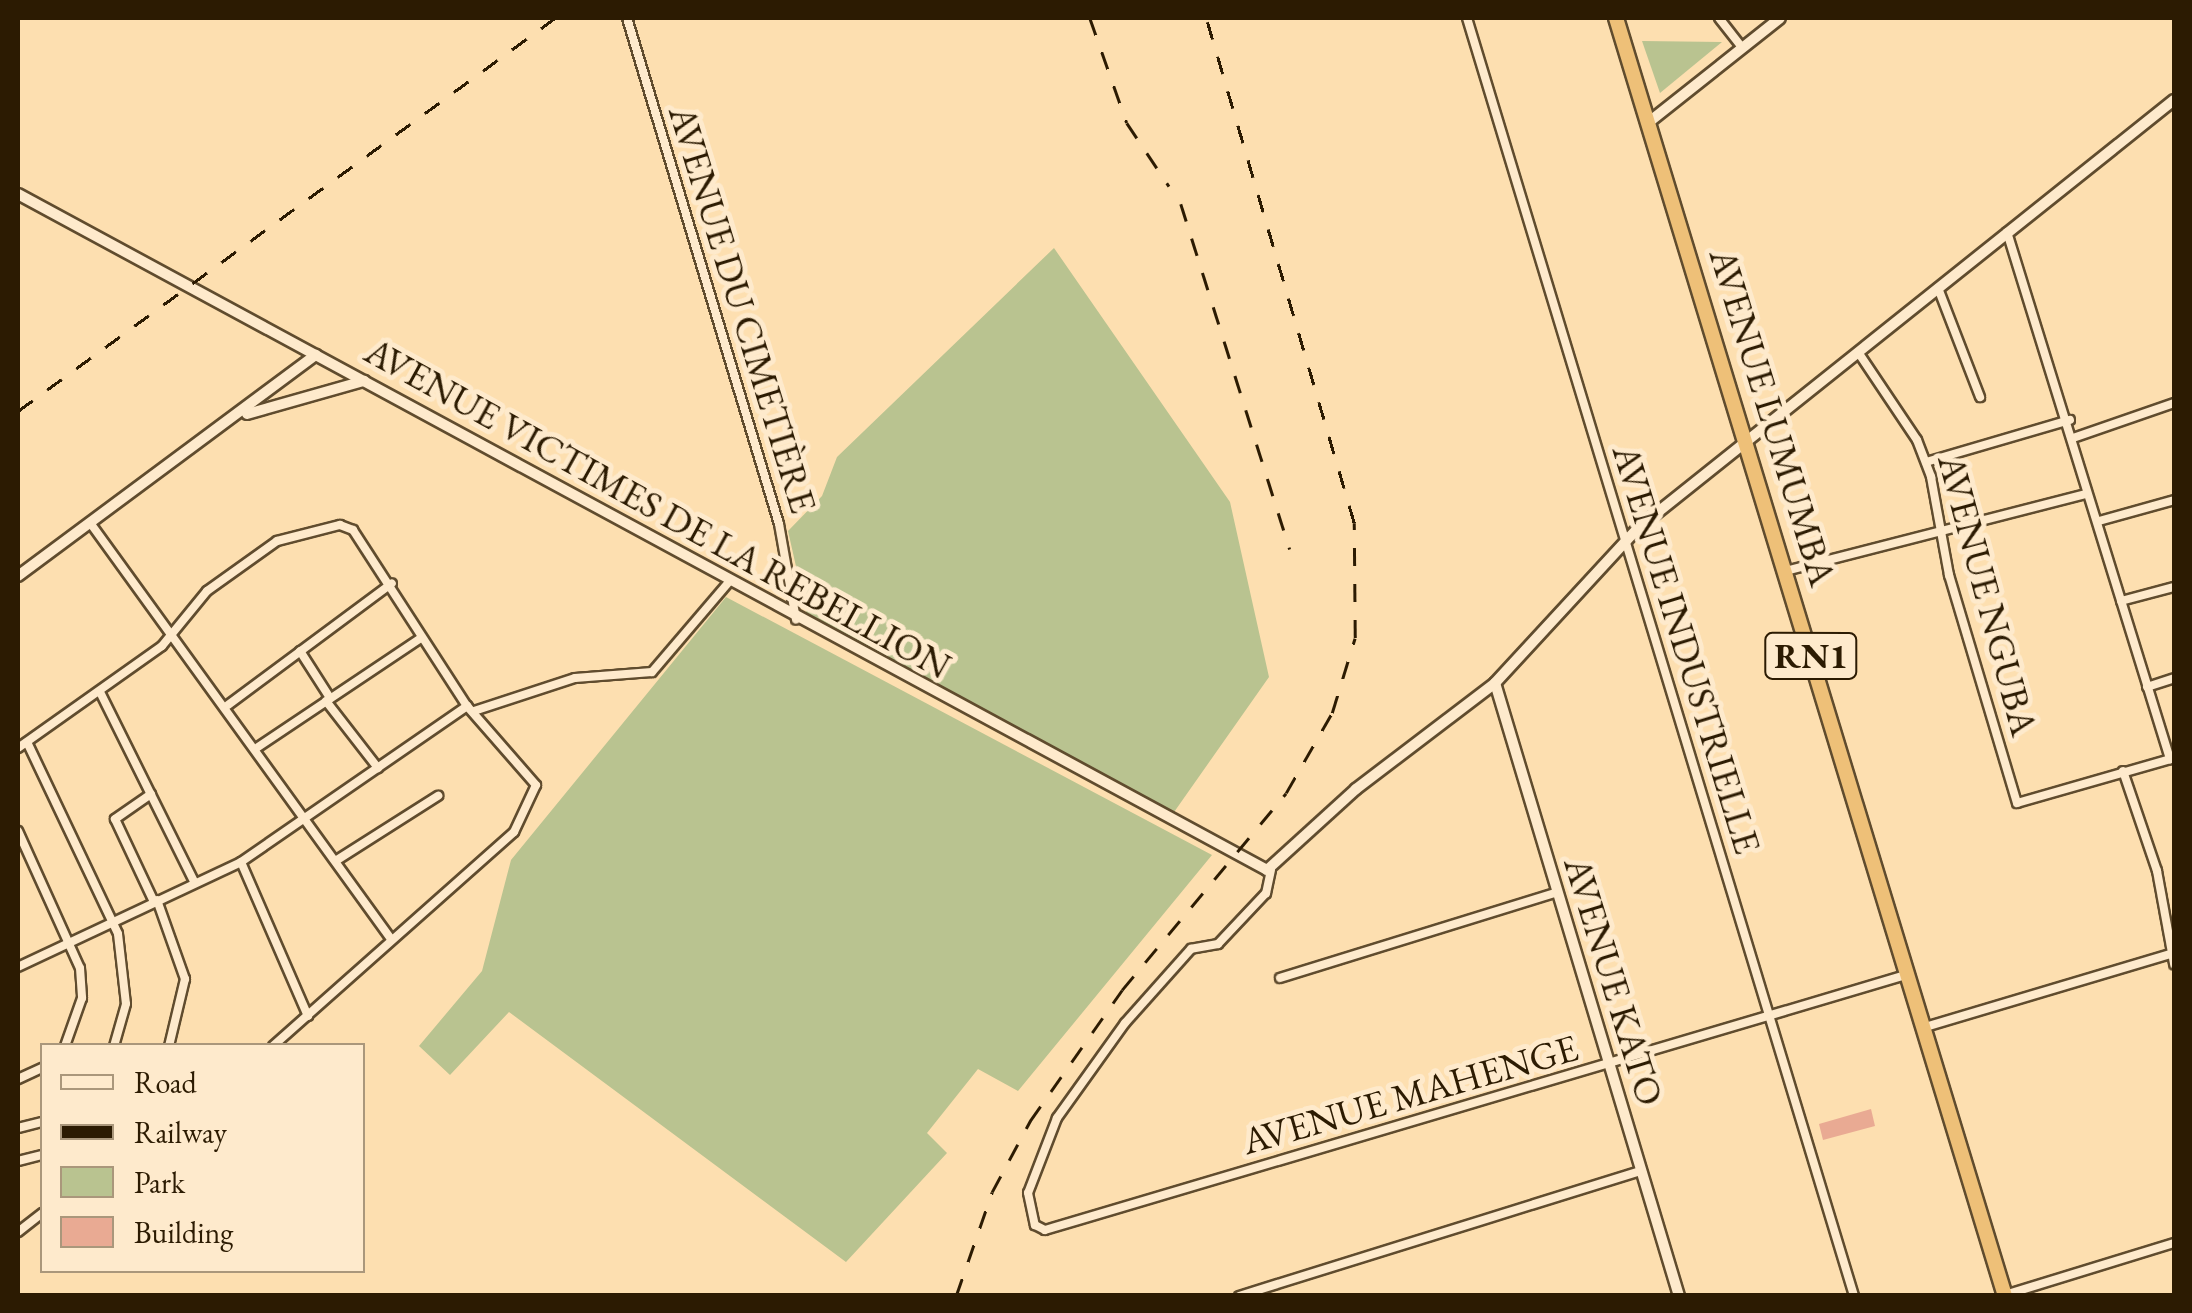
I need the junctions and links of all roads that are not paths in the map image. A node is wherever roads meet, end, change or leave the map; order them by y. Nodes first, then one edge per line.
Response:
1 (627, 18) edge
2 (1468, 18) edge
3 (1616, 18) edge
4 (1719, 18) edge
5 (1780, 18) edge
6 (1742, 47) junction
7 (2174, 100) edge
8 (1649, 122) junction
9 (18, 194) edge
10 (2008, 232) junction
11 (1938, 288) junction
12 (1858, 352) junction
13 (316, 355) junction
14 (365, 380) junction
15 (1980, 396) dead end
16 (2174, 404) edge
17 (232, 420) junction
18 (2070, 420) junction
19 (2073, 438) junction
20 (1746, 442) junction
21 (1926, 462) junction
22 (2085, 494) junction
23 (2174, 500) edge
24 (2099, 520) junction
25 (90, 524) junction
26 (1945, 530) junction
27 (1625, 540) junction
28 (1786, 571) junction
29 (18, 576) edge
30 (729, 582) junction
31 (392, 584) junction
32 (2174, 587) edge
33 (2121, 601) junction
34 (796, 619) junction
35 (174, 637) junction
36 (421, 638) junction
37 (300, 652) junction
38 (2174, 678) edge
39 (1496, 683) junction
40 (2147, 688) junction
41 (100, 692) junction
42 (328, 700) junction
43 (228, 705) junction
44 (470, 709) junction
45 (26, 742) junction
46 (258, 747) junction
47 (18, 748) edge
48 (2172, 759) edge
49 (378, 768) junction
50 (2123, 772) junction
51 (150, 794) junction
52 (438, 796) dead end
53 (308, 817) junction
54 (18, 831) edge
55 (338, 860) junction
56 (242, 862) junction
57 (1271, 870) junction
58 (195, 883) junction
59 (2174, 890) edge
60 (1554, 893) junction
61 (2160, 895) junction
62 (156, 901) junction
63 (114, 921) junction
64 (391, 940) junction
65 (72, 941) junction
66 (2170, 954) junction
67 (2174, 964) edge
68 (18, 967) edge
69 (1906, 975) junction
70 (1280, 978) dead end
71 (308, 1016) junction
72 (1770, 1017) junction
73 (1922, 1028) junction
74 (67, 1043) edge
75 (115, 1043) edge
76 (170, 1043) edge
77 (276, 1043) edge
78 (1607, 1065) junction
79 (1640, 1171) junction
80 (40, 1215) edge
81 (18, 1232) edge
82 (2174, 1243) edge
83 (2005, 1295) edge
84 (1239, 1296) edge
85 (1679, 1296) edge
86 (1854, 1296) edge

1 - 34 street, AVENUE DU CIMETIÈRE
2 - 27 street, AVENUE INDUSTRIELLE
3 - 8 highway, AVENUE LUMUMBA / RN1
4 - 6 street
5 - 6 street
6 - 8 street
7 - 10 street
8 - 20 highway, AVENUE LUMUMBA / RN1
9 - 13 street, AVENUE VICTIMES DE LA REBELLION
10 - 11 street
10 - 18 street
11 - 12 street
11 - 15 street
12 - 20 street
12 - 21 street, AVENUE NGUBA
13 - 14 street, AVENUE VICTIMES DE LA REBELLION
13 - 17 street
14 - 17 street
14 - 30 street, AVENUE VICTIMES DE LA REBELLION
16 - 19 street
17 - 25 street
18 - 19 street
18 - 21 street
19 - 22 street
20 - 27 street
20 - 28 highway, AVENUE LUMUMBA / RN1
21 - 26 street, AVENUE NGUBA
22 - 24 street
22 - 26 street
23 - 24 street
24 - 33 street
25 - 29 street
25 - 35 street
26 - 28 street
26 - 50 street, AVENUE NGUBA
27 - 39 street
27 - 72 street, AVENUE INDUSTRIELLE
28 - 69 highway, AVENUE LUMUMBA / RN1
30 - 34 street, AVENUE VICTIMES DE LA REBELLION
30 - 44 street
31 - 35 street
31 - 36 street
31 - 37 street
32 - 33 street
33 - 40 street
34 - 57 street, AVENUE VICTIMES DE LA REBELLION
35 - 41 street
35 - 43 street
36 - 42 street
36 - 44 street
37 - 42 street
37 - 43 street
38 - 40 street
39 - 57 street
39 - 60 street, AVENUE KATO
40 - 48 street
41 - 45 street
41 - 51 street
42 - 46 street
42 - 49 street
43 - 46 street
44 - 49 street
44 - 64 street
45 - 47 street
45 - 63 street
46 - 53 street
48 - 50 street
49 - 53 street
50 - 61 street
51 - 58 street
51 - 62 street
52 - 55 street
53 - 55 street
53 - 56 street
54 - 65 street
55 - 64 street
56 - 58 street
56 - 71 street
57 - 78 street, AVENUE MAHENGE
58 - 62 street
59 - 61 street
60 - 70 street
60 - 78 street, AVENUE KATO
61 - 66 street
62 - 63 street
62 - 76 street
63 - 65 street
63 - 75 street
64 - 71 street
65 - 68 street
65 - 74 street
66 - 67 street
66 - 73 street
69 - 72 street, AVENUE MAHENGE
69 - 73 highway, AVENUE LUMUMBA / RN1
71 - 77 street
72 - 78 street, AVENUE MAHENGE
72 - 86 street, AVENUE INDUSTRIELLE
73 - 83 highway, AVENUE LUMUMBA / RN1
78 - 79 street, AVENUE KATO
79 - 84 street
79 - 85 street, AVENUE KATO
80 - 81 street
82 - 83 street

